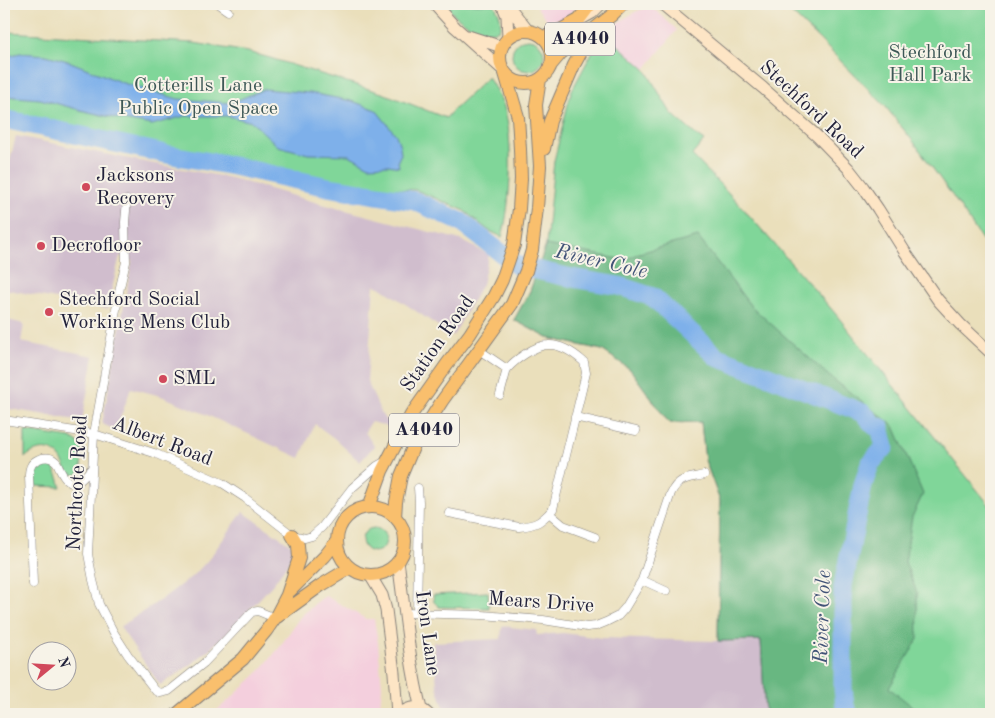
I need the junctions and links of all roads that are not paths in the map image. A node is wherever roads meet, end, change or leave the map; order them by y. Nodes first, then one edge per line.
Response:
1 (218, 4) edge
2 (434, 4) edge
3 (502, 4) edge
4 (507, 4) edge
5 (591, 4) edge
6 (601, 4) edge
7 (623, 4) edge
8 (662, 4) edge
9 (228, 11) dead end
10 (578, 20) junction
11 (593, 30) junction
12 (528, 31) junction
13 (464, 34) junction
14 (543, 37) junction
15 (505, 42) junction
16 (550, 66) junction
17 (504, 71) junction
18 (540, 79) junction
19 (540, 166) junction
20 (127, 200) dead end
21 (479, 350) junction
22 (991, 353) edge
23 (507, 369) junction
24 (500, 395) dead end
25 (575, 417) junction
26 (4, 420) edge
27 (636, 431) dead end
28 (94, 434) junction
29 (382, 463) junction
30 (91, 469) junction
31 (704, 475) dead end
32 (418, 488) dead end
33 (410, 502) dead end
34 (419, 502) junction
35 (369, 506) junction
36 (449, 513) dead end
37 (549, 514) junction
38 (395, 517) junction
39 (292, 535) junction
40 (595, 537) dead end
41 (336, 542) junction
42 (398, 561) junction
43 (350, 568) junction
44 (370, 575) junction
45 (642, 580) junction
46 (33, 584) dead end
47 (666, 591) dead end
48 (287, 595) junction
49 (404, 614) junction
50 (417, 614) junction
51 (275, 618) junction
52 (425, 712) edge
53 (177, 714) edge
54 (398, 714) edge

1 - 9 street
2 - 13 street
3 - 15 street
4 - 12 street
5 - 10 main road, A4040
6 - 10 street
7 - 11 main road, A4040
8 - 22 street, Stechford Road
10 - 14 main road, A4040
11 - 16 main road, A4040
11 - 19 main road
12 - 14 main road
12 - 15 main road
13 - 15 street
13 - 17 street
14 - 16 main road
15 - 17 main road
16 - 18 main road
17 - 18 main road
17 - 29 main road, Station Road / A4040
18 - 19 main road, A4040
19 - 21 main road, Station Road / A4040
20 - 28 street, Northcote Road
21 - 23 street
21 - 38 main road, A4040
23 - 24 street
23 - 25 street
25 - 27 street
25 - 37 street
26 - 28 street, Albert Road
28 - 30 street, Northcote Road
28 - 39 street, Albert Road
29 - 35 main road, A4040
29 - 39 street, Station Road
30 - 46 street
30 - 51 street, Northcote Road
31 - 45 street, Mears Drive
32 - 34 street
33 - 34 street
34 - 50 street
35 - 38 main road
35 - 41 main road
36 - 37 street
37 - 40 street
38 - 42 main road
39 - 48 main road
41 - 43 main road
41 - 48 main road
42 - 44 main road
42 - 49 street, Iron Lane
43 - 44 main road
43 - 51 main road
44 - 54 street, Iron Lane
45 - 47 street
45 - 50 street, Mears Drive
48 - 51 main road
49 - 50 street, Mears Drive
49 - 52 street, Iron Lane
51 - 53 main road
52 - 54 street

